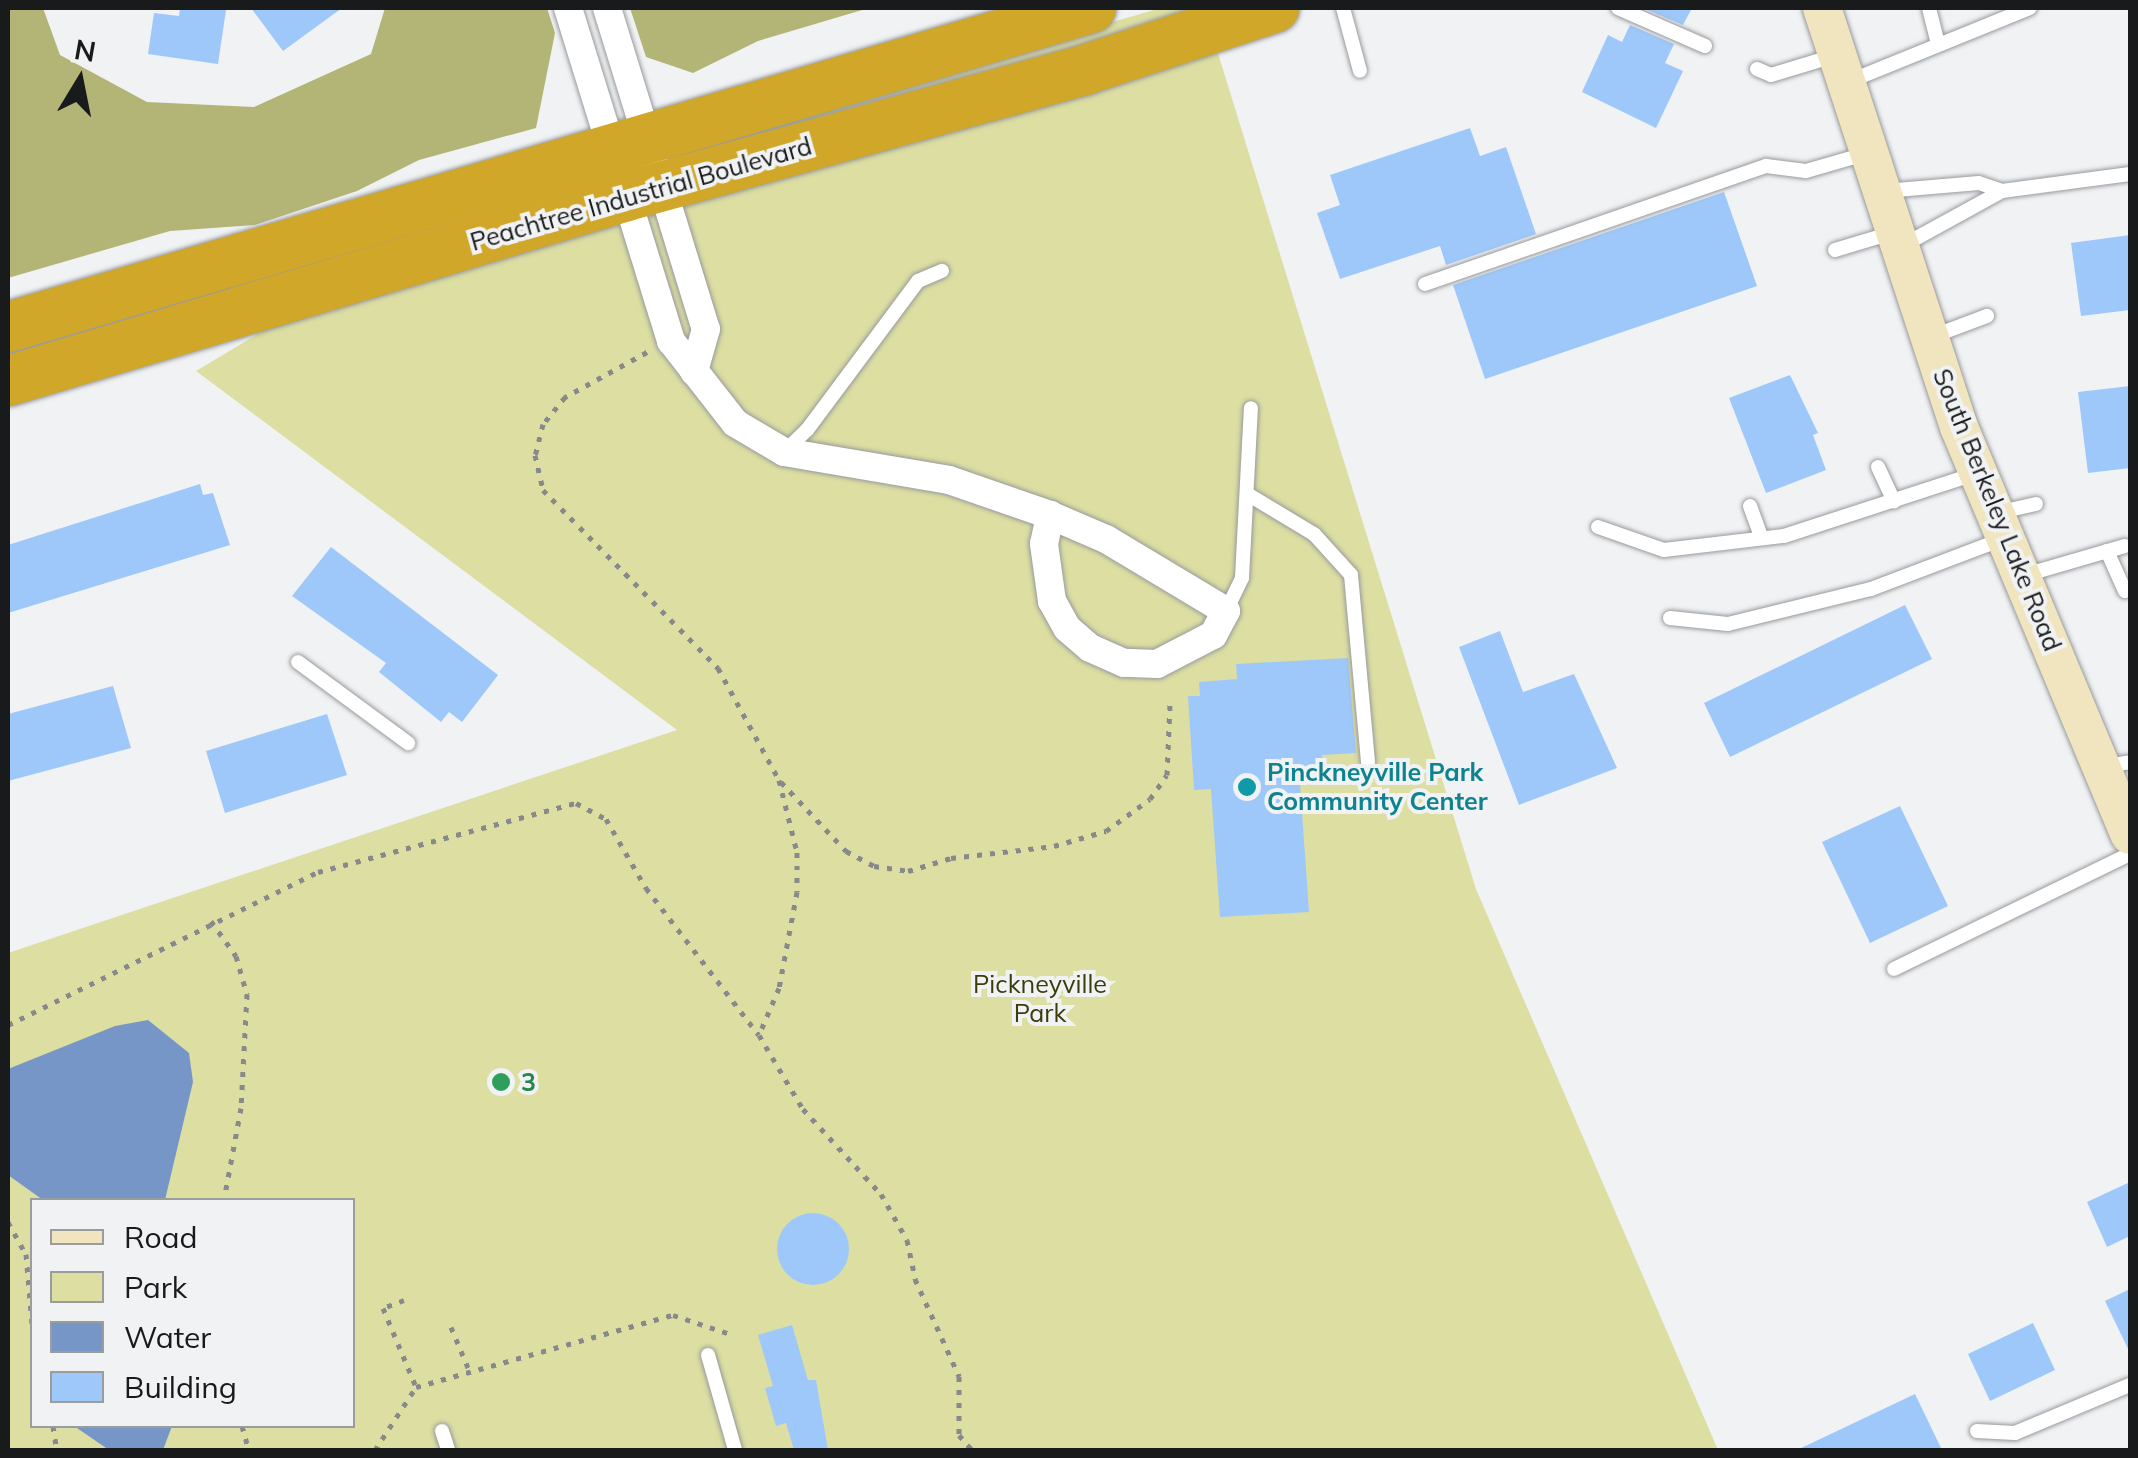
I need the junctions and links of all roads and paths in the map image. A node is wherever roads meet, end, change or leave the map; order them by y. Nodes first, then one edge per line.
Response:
1 (568, 8) edge
2 (607, 8) edge
3 (1091, 8) edge
4 (1274, 8) edge
5 (1342, 8) edge
6 (1618, 8) edge
7 (1822, 8) edge
8 (1929, 8) edge
9 (2030, 8) edge
10 (1938, 44) junction
11 (1705, 46) dead end
12 (1843, 68) junction
13 (1757, 69) dead end
14 (1360, 71) dead end
15 (1871, 152) junction
16 (638, 168) junction
17 (2130, 174) edge
18 (1882, 189) junction
19 (2002, 190) junction
20 (1898, 239) junction
21 (1836, 250) dead end
22 (942, 271) dead end
23 (1425, 284) dead end
24 (1987, 316) dead end
25 (8, 327) edge
26 (1930, 338) junction
27 (652, 349) dead end
28 (694, 371) junction
29 (8, 381) edge
30 (1251, 408) dead end
31 (784, 452) junction
32 (1878, 467) dead end
33 (1978, 473) junction
34 (1249, 495) junction
35 (1894, 502) junction
36 (2036, 504) dead end
37 (1750, 506) dead end
38 (1050, 515) junction
39 (2001, 525) junction
40 (1598, 526) dead end
41 (1761, 536) junction
42 (2125, 546) dead end
43 (2106, 552) junction
44 (2022, 576) junction
45 (2125, 590) dead end
46 (1226, 611) junction
47 (1670, 618) dead end
48 (298, 662) dead end
49 (1170, 703) dead end
50 (408, 743) dead end
51 (1368, 762) dead end
52 (2115, 765) edge
53 (779, 780) junction
54 (2130, 835) edge
55 (2130, 854) edge
56 (211, 921) junction
57 (1894, 969) dead end
58 (8, 1025) edge
59 (759, 1034) junction
60 (224, 1198) edge
61 (8, 1222) edge
62 (404, 1300) dead end
63 (30, 1301) edge
64 (451, 1327) dead end
65 (730, 1334) dead end
66 (708, 1356) dead end
67 (469, 1370) junction
68 (2130, 1385) edge
69 (416, 1386) junction
70 (442, 1431) dead end
71 (1977, 1431) dead end
72 (375, 1450) edge
73 (448, 1450) edge
74 (735, 1450) edge
75 (972, 1450) edge

1 - 16 street
2 - 16 street
3 - 16 highway, Peachtree Industrial Boulevard
4 - 16 highway, Peachtree Industrial Boulevard
5 - 14 lane
6 - 11 lane
7 - 12 street, South Berkeley Lake Road
8 - 10 lane
9 - 10 lane
10 - 12 lane
12 - 13 lane
12 - 15 street, South Berkeley Lake Road
15 - 18 street, South Berkeley Lake Road
15 - 23 lane
16 - 25 highway, Peachtree Industrial Boulevard
16 - 28 street
16 - 28 street
16 - 29 highway, Peachtree Industrial Boulevard
17 - 19 lane
18 - 19 lane
18 - 20 street, South Berkeley Lake Road
19 - 20 lane
20 - 21 lane
20 - 26 street, South Berkeley Lake Road
22 - 31 lane
24 - 26 lane
26 - 33 street, South Berkeley Lake Road
27 - 53 path
28 - 31 street
30 - 34 lane
31 - 38 street
32 - 35 lane
33 - 35 lane
33 - 39 street, South Berkeley Lake Road
34 - 46 lane
34 - 51 lane
35 - 41 lane
36 - 39 lane
37 - 41 lane
38 - 46 street
38 - 46 street
39 - 44 street, South Berkeley Lake Road
39 - 47 lane
40 - 41 lane
42 - 43 lane
43 - 44 lane
43 - 45 lane
44 - 52 street, South Berkeley Lake Road
48 - 50 lane
49 - 53 path
52 - 54 street, South Berkeley Lake Road
53 - 59 path
55 - 57 lane
56 - 58 path
56 - 59 path
56 - 60 path
59 - 75 path
61 - 63 path
62 - 69 path
64 - 67 path
65 - 67 path
66 - 74 lane
67 - 69 path
68 - 71 lane
69 - 72 path
70 - 73 lane

